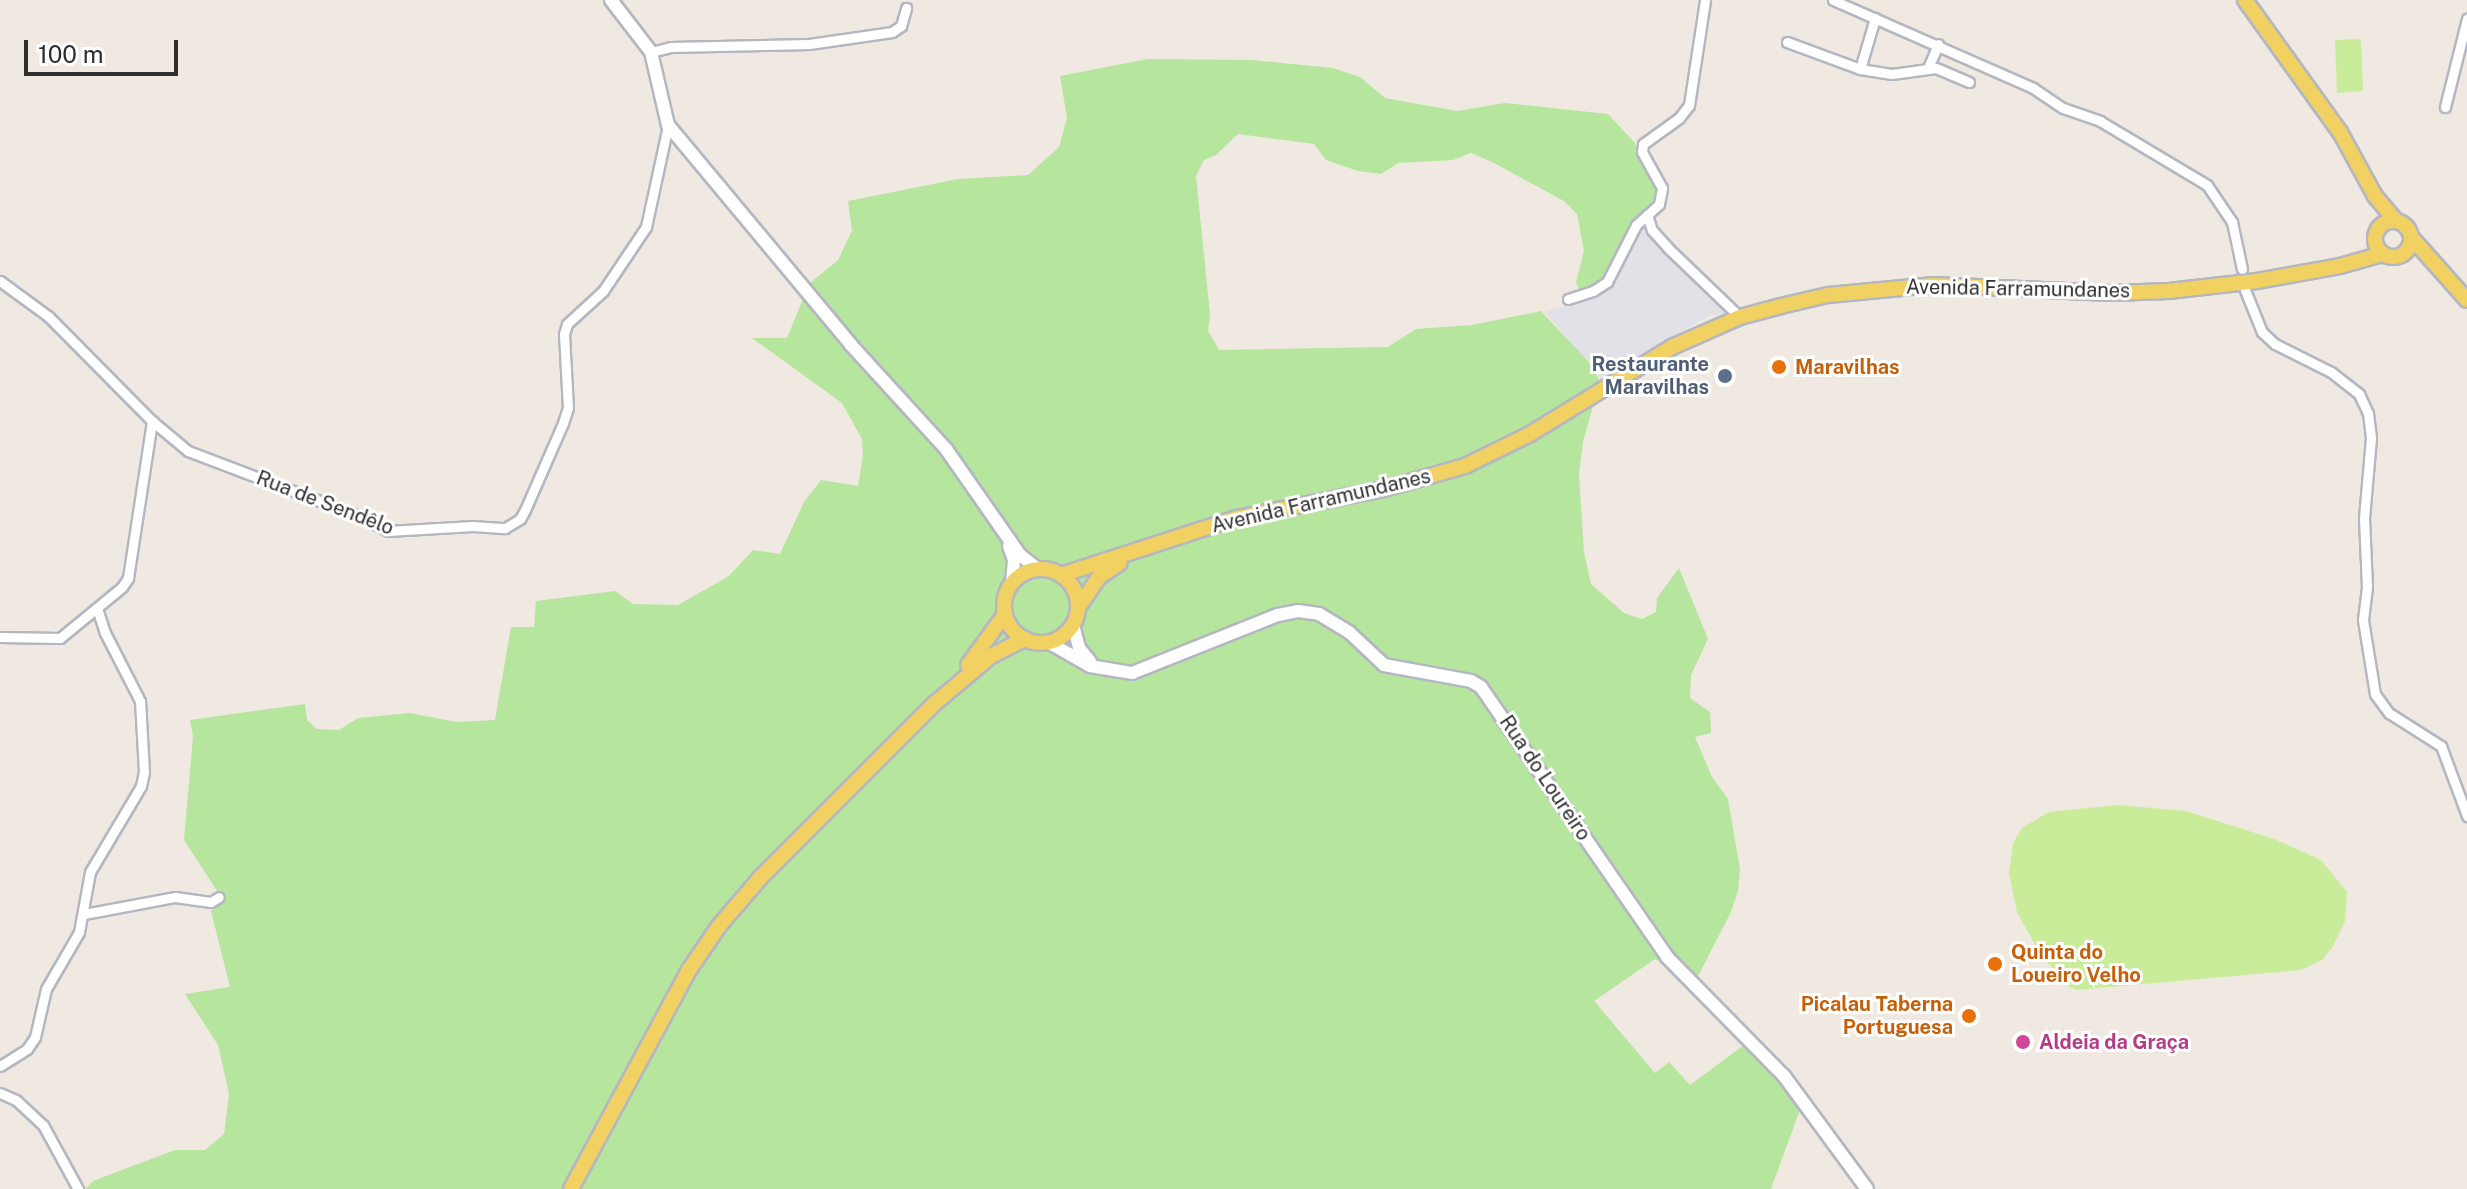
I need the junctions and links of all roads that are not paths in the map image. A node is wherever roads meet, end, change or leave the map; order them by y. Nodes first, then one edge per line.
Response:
1 (611, 0) edge
2 (1705, 0) edge
3 (1833, 0) edge
4 (2245, 0) edge
5 (906, 8) dead end
6 (1875, 18) junction
7 (2467, 19) edge
8 (1787, 42) dead end
9 (1938, 44) junction
10 (651, 52) junction
11 (1928, 68) junction
12 (1860, 69) junction
13 (1969, 82) dead end
14 (2445, 107) dead end
15 (668, 125) junction
16 (2366, 179) junction
17 (1647, 215) junction
18 (2395, 220) junction
19 (2375, 234) junction
20 (2411, 237) junction
21 (2382, 254) junction
22 (2398, 257) junction
23 (2351, 261) junction
24 (2436, 267) junction
25 (2242, 269) dead end
26 (0, 281) edge
27 (2245, 290) dead end
28 (1568, 299) dead end
29 (2467, 300) edge
30 (1740, 317) junction
31 (152, 421) junction
32 (1003, 532) junction
33 (1141, 549) junction
34 (1038, 569) junction
35 (1061, 575) junction
36 (1012, 582) junction
37 (1078, 608) junction
38 (97, 609) junction
39 (1005, 614) junction
40 (1073, 625) junction
41 (0, 637) edge
42 (1025, 639) junction
43 (1048, 642) junction
44 (1102, 670) junction
45 (934, 704) junction
46 (2467, 816) edge
47 (219, 897) dead end
48 (84, 914) junction
49 (0, 1066) edge
50 (0, 1093) edge
51 (78, 1189) edge
52 (571, 1189) edge
53 (1867, 1189) edge

1 - 10 street
2 - 17 street
3 - 6 street
4 - 16 main road
5 - 10 street
6 - 9 street
6 - 12 street
7 - 14 street
8 - 12 street
9 - 11 street
9 - 25 street
10 - 15 street
11 - 12 street
11 - 13 street
15 - 31 street, Rua de Sendêlo
15 - 32 street
16 - 18 main road
16 - 19 main road
17 - 28 street
17 - 30 street
18 - 19 main road
18 - 20 main road
19 - 21 main road
19 - 23 main road
20 - 22 main road
20 - 24 main road
21 - 22 main road
21 - 23 main road, Avenida Farramundanes
22 - 24 main road
23 - 30 main road, Avenida Farramundanes
24 - 29 main road
26 - 31 street, Rua de Sendêlo
27 - 46 street
30 - 33 main road, Avenida Farramundanes
31 - 38 street
32 - 34 street
32 - 36 street
33 - 35 main road, Avenida Farramundanes
33 - 37 main road
34 - 35 main road
34 - 36 main road
35 - 37 main road
36 - 39 main road
37 - 40 main road
38 - 41 street
38 - 48 street
39 - 42 main road
39 - 45 main road
40 - 43 main road
40 - 44 street
42 - 43 main road
42 - 45 main road
43 - 44 street, Rua do Loureiro
44 - 53 street, Rua do Loureiro
45 - 52 main road
47 - 48 street
48 - 49 street
50 - 51 street

